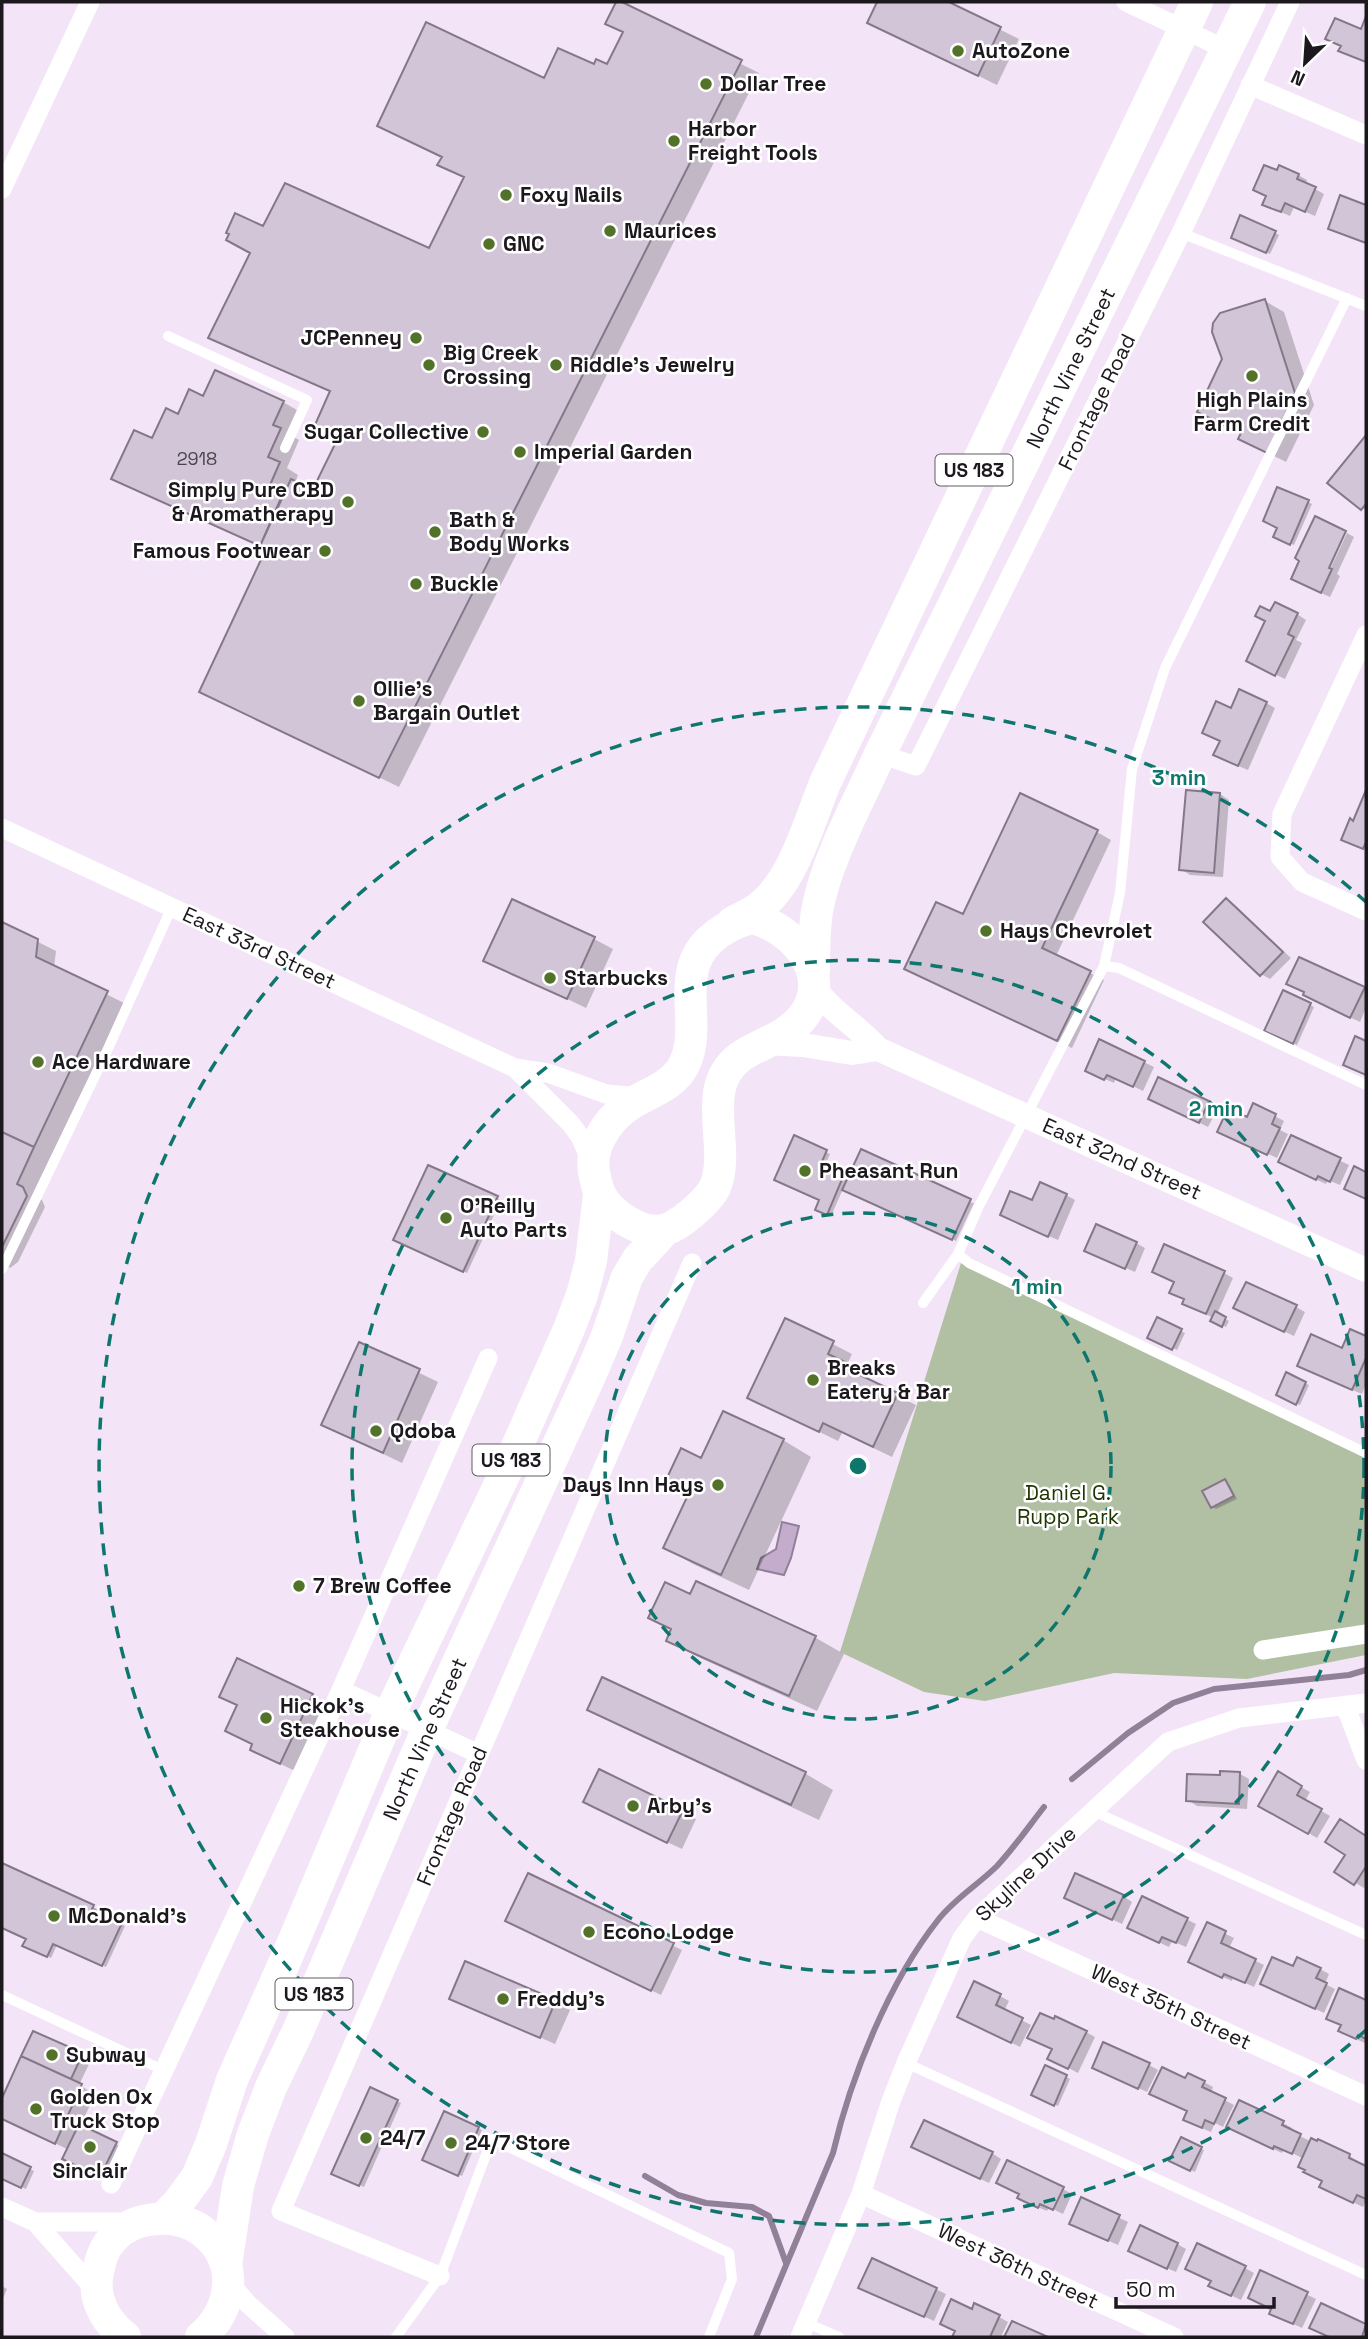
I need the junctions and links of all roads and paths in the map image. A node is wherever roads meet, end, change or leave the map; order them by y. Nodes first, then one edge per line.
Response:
1 (90, 2) edge
2 (1127, 2) edge
3 (1197, 2) edge
4 (1250, 2) edge
5 (1290, 2) edge
6 (1184, 30) junction
7 (1227, 50) junction
8 (1250, 85) junction
9 (1366, 135) edge
10 (2, 189) edge
11 (1181, 233) junction
12 (1347, 298) junction
13 (1366, 306) edge
14 (168, 336) dead end
15 (285, 448) dead end
16 (1366, 635) edge
17 (880, 754) junction
18 (2, 828) edge
19 (172, 907) junction
20 (1366, 911) edge
21 (733, 922) junction
22 (1104, 966) junction
23 (814, 979) junction
24 (766, 1043) junction
25 (878, 1049) junction
26 (515, 1068) junction
27 (1366, 1085) edge
28 (642, 1097) junction
29 (1026, 1116) junction
30 (593, 1165) junction
31 (598, 1195) junction
32 (664, 1230) junction
33 (958, 1254) junction
34 (692, 1263) dead end
35 (2, 1269) edge
36 (1366, 1270) edge
37 (923, 1303) dead end
38 (488, 1359) dead end
39 (1366, 1453) edge
40 (1366, 1634) edge
41 (1263, 1650) dead end
42 (341, 1690) junction
43 (1366, 1703) edge
44 (1345, 1705) junction
45 (390, 1713) junction
46 (427, 1730) junction
47 (479, 1754) junction
48 (1366, 1760) edge
49 (1093, 1811) junction
50 (977, 1918) junction
51 (1366, 1935) edge
52 (2, 1995) edge
53 (906, 2063) junction
54 (163, 2070) junction
55 (1366, 2096) edge
56 (111, 2184) dead end
57 (862, 2194) junction
58 (2, 2207) edge
59 (152, 2220) junction
60 (35, 2222) junction
61 (227, 2273) junction
62 (1366, 2274) edge
63 (440, 2276) junction
64 (98, 2296) junction
65 (803, 2330) edge
66 (92, 2337) edge
67 (125, 2337) edge
68 (201, 2337) edge
69 (285, 2337) edge
70 (396, 2337) edge
71 (709, 2337) edge
72 (839, 2337) edge
73 (1174, 2337) edge

1 - 10 street
2 - 6 street
3 - 6 main road, North Vine Street / US 183
4 - 7 main road, North Vine Street / US 183
5 - 8 street, Frontage Road
6 - 7 street
6 - 21 main road, North Vine Street / US 183
7 - 17 main road, North Vine Street / US 183
8 - 9 street
8 - 11 street, Frontage Road
11 - 12 lane
11 - 17 street, Frontage Road
12 - 13 lane
12 - 22 lane
14 - 15 lane
16 - 20 street
17 - 23 main road, North Vine Street / US 183
18 - 19 street, East 33rd Street
19 - 26 street, East 33rd Street
19 - 35 lane
21 - 23 main road
21 - 28 main road, North Vine Street
22 - 27 lane
22 - 29 lane
23 - 24 main road, North Vine Street
23 - 25 street, East 32nd Street
24 - 25 street, East 32nd Street
24 - 32 main road, North Vine Street
25 - 29 street, East 32nd Street
26 - 28 street, East 33rd Street
26 - 30 street, East 33rd Street
28 - 30 main road, North Vine Street
29 - 33 lane
29 - 36 street, East 32nd Street
30 - 31 main road, North Vine Street
31 - 32 main road
31 - 45 main road, North Vine Street / US 183
32 - 46 main road, North Vine Street / US 183
33 - 37 lane
33 - 39 lane
34 - 47 street, Frontage Road
38 - 42 street
40 - 41 street
42 - 45 street
42 - 54 street
43 - 44 street, Skyline Drive
44 - 48 street
44 - 49 street, Skyline Drive
45 - 46 street
45 - 59 main road, North Vine Street / US 183
46 - 47 street
46 - 61 main road, North Vine Street / US 183
47 - 63 street, Frontage Road
49 - 50 street, Skyline Drive
49 - 51 lane
50 - 53 street, Skyline Drive
50 - 55 street, West 35th Street
52 - 54 lane
53 - 57 street, Skyline Drive
53 - 62 lane
54 - 56 street
57 - 65 street, Skyline Drive
57 - 73 street, West 36th Street
58 - 60 street
59 - 60 street
59 - 61 main road
59 - 64 main road, North Vine Street
60 - 64 street
61 - 68 main road, North Vine Street
61 - 69 street
63 - 70 lane
63 - 71 lane
64 - 66 main road
64 - 67 main road
65 - 72 lane

